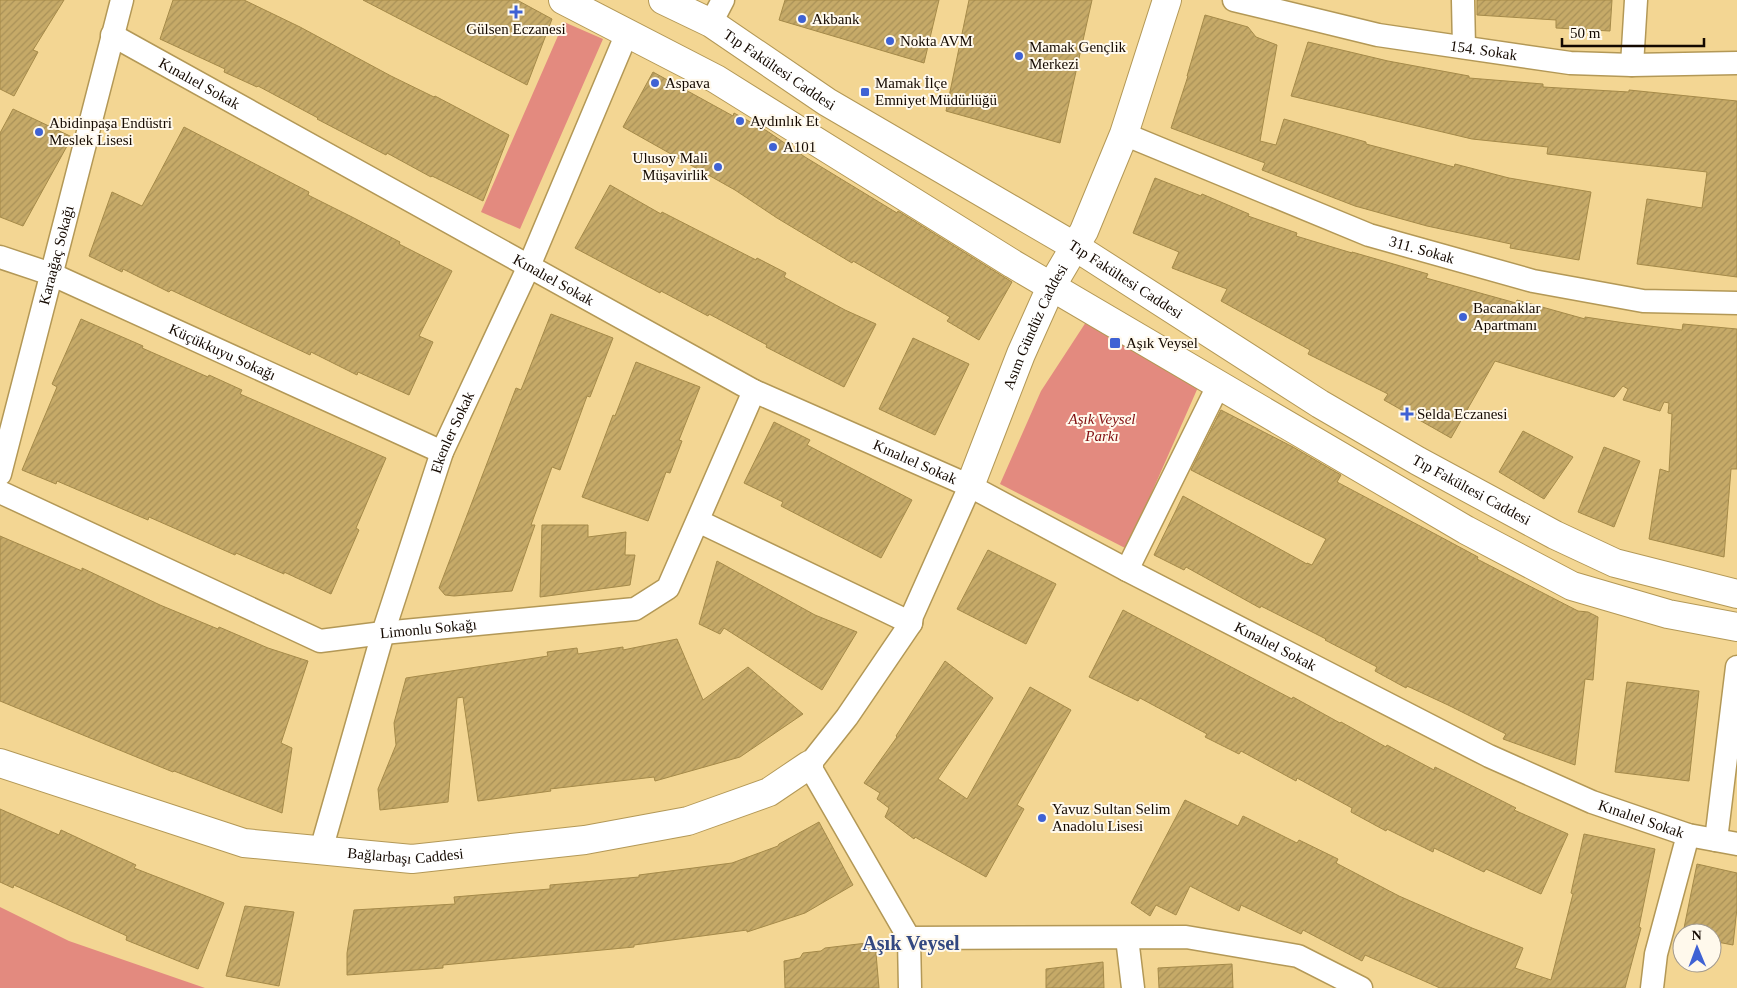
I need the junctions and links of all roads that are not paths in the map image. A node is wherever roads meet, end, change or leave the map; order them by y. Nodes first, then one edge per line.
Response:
1 (122, 0) edge
2 (563, 0) edge
3 (663, 0) edge
4 (1167, 0) edge
5 (1234, 0) edge
6 (1463, 0) edge
7 (1636, 0) edge
8 (717, 12) edge
9 (627, 33) junction
10 (112, 35) junction
11 (1464, 46) junction
12 (1737, 63) edge
13 (1632, 66) junction
14 (1124, 134) junction
15 (1074, 246) junction
16 (0, 257) edge
17 (529, 266) junction
18 (51, 274) junction
19 (1051, 286) junction
20 (1737, 303) edge
21 (1219, 384) junction
22 (754, 391) junction
23 (442, 452) junction
24 (0, 474) edge
25 (970, 486) junction
26 (0, 492) edge
27 (698, 521) junction
28 (1127, 570) junction
29 (1737, 594) edge
30 (911, 623) junction
31 (1737, 627) edge
32 (383, 633) junction
33 (1737, 667) edge
34 (0, 763) edge
35 (809, 765) junction
36 (1688, 835) junction
37 (1726, 842) edge
38 (321, 850) junction
39 (909, 938) junction
40 (1127, 938) junction
41 (910, 988) edge
42 (1133, 988) edge
43 (1361, 988) edge
44 (1652, 988) edge

1 - 10 street, Karaağaç Sokağı
2 - 9 main road
3 - 8 main road, Tıp Fakültesi Caddesi
4 - 14 main road, Asım Gündüz Caddesi
5 - 11 street, 154. Sokak
6 - 11 street
7 - 13 street
8 - 15 main road, Tıp Fakültesi Caddesi
9 - 17 street, Ekenler Sokak
9 - 19 main road
10 - 17 street, Kınalıel Sokak
10 - 18 street, Karaağaç Sokağı
11 - 13 street, 154. Sokak
12 - 13 street, 154. Sokak
14 - 15 main road, Asım Gündüz Caddesi
14 - 20 street, 311. Sokak
15 - 19 main road, Asım Gündüz Caddesi
15 - 29 main road, Tıp Fakültesi Caddesi
16 - 18 street, Küçükkuyu Sokağı
17 - 22 street, Kınalıel Sokak
17 - 23 street, Ekenler Sokak
18 - 23 street, Küçükkuyu Sokağı
18 - 24 street, Karaağaç Sokağı
19 - 21 main road
19 - 25 main road, Asım Gündüz Caddesi
21 - 28 street
21 - 31 main road
22 - 25 street, Kınalıel Sokak
22 - 27 street, Limonlu Sokağı
23 - 32 street, Ekenler Sokak
25 - 28 street, Kınalıel Sokak
25 - 30 street
26 - 32 street, Limonlu Sokağı
27 - 30 street
27 - 32 street, Limonlu Sokağı
28 - 36 street, Kınalıel Sokak
30 - 35 street
32 - 38 street, Ekenler Sokak
33 - 37 street
34 - 38 main road, Bağlarbaşı Caddesi
35 - 38 main road, Bağlarbaşı Caddesi
35 - 39 street
36 - 37 street, Kınalıel Sokak
36 - 44 street
39 - 40 street
39 - 41 street
40 - 42 street
40 - 43 street

